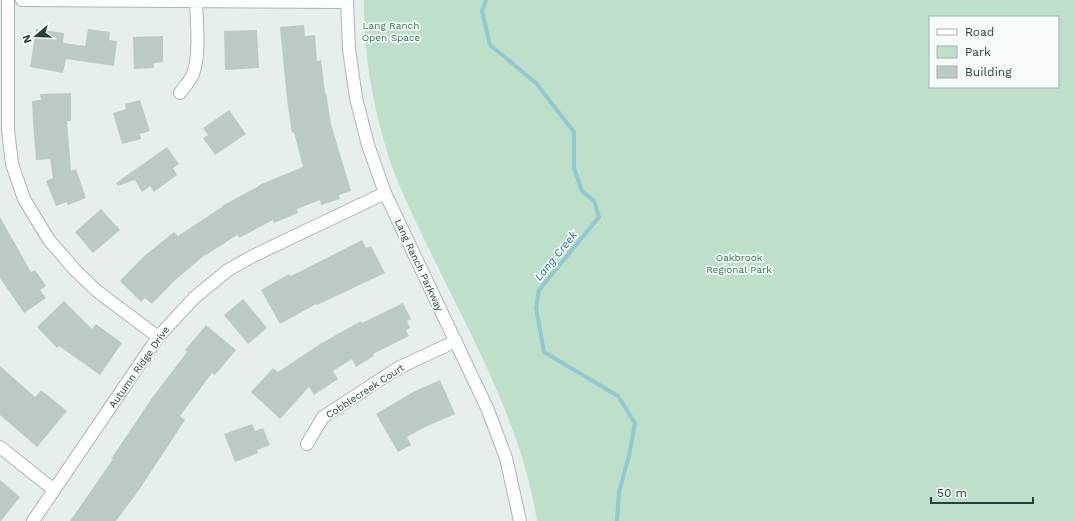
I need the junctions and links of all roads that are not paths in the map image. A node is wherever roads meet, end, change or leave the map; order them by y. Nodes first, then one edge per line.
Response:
1 (8, 0) edge
2 (22, 0) edge
3 (347, 1) edge
4 (196, 2) junction
5 (180, 93) dead end
6 (385, 193) junction
7 (158, 337) junction
8 (456, 341) junction
9 (307, 444) dead end
10 (0, 447) edge
11 (54, 490) junction
12 (33, 521) edge
13 (520, 521) edge

1 - 7 street
2 - 4 street, Lang Ranch Parkway
3 - 4 street, Lang Ranch Parkway
3 - 6 street, Lang Ranch Parkway
4 - 5 street
6 - 7 street, Autumn Ridge Drive
6 - 8 street, Lang Ranch Parkway
7 - 11 street, Autumn Ridge Drive
8 - 9 street, Cobblecreek Court
8 - 13 street, Lang Ranch Parkway
10 - 11 street
11 - 12 street, Autumn Ridge Drive

